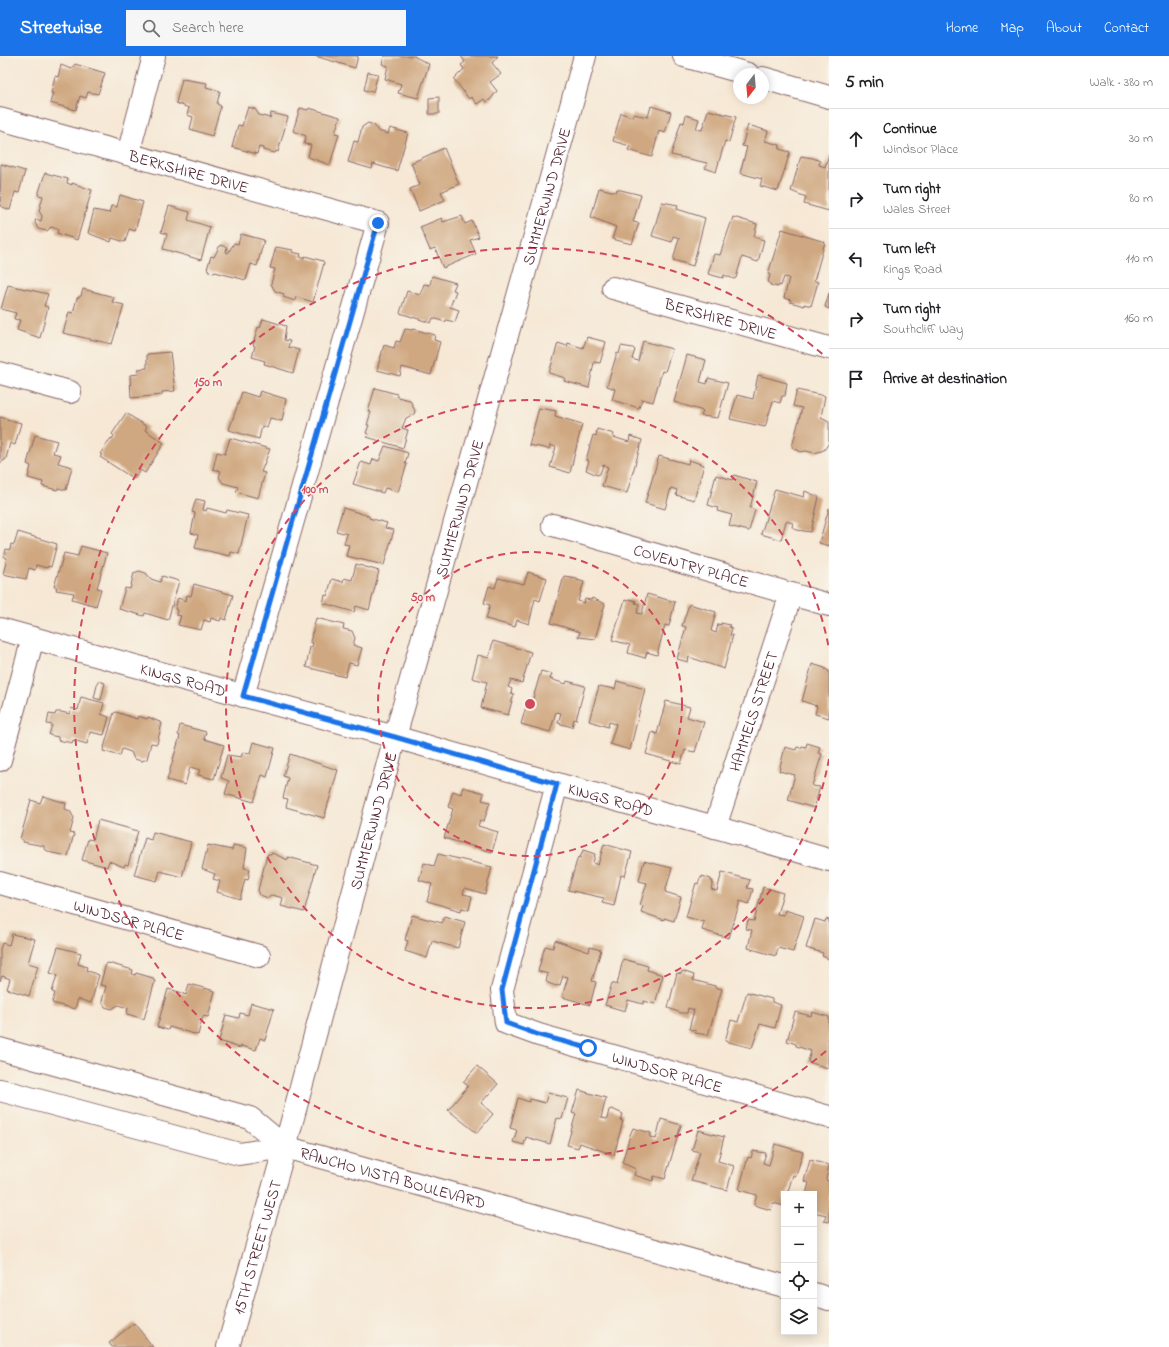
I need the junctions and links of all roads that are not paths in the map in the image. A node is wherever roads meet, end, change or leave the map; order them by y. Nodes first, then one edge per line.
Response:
1 (154, 56) edge
2 (585, 56) edge
3 (684, 56) edge
4 (733, 70) edge
5 (769, 80) edge
6 (829, 97) edge
7 (0, 119) edge
8 (128, 154) junction
9 (613, 288) dead end
10 (829, 348) edge
11 (0, 373) edge
12 (70, 392) dead end
13 (553, 526) dead end
14 (791, 594) junction
15 (829, 605) edge
16 (0, 629) edge
17 (33, 638) junction
18 (243, 696) junction
19 (395, 737) junction
20 (0, 760) edge
21 (557, 784) junction
22 (715, 827) junction
23 (829, 860) edge
24 (0, 883) edge
25 (259, 956) dead end
26 (0, 1049) edge
27 (0, 1090) edge
28 (829, 1117) edge
29 (285, 1147) junction
30 (781, 1285) edge
31 (817, 1295) edge
32 (829, 1298) edge
33 (228, 1347) edge

1 - 8 street
2 - 19 street, SUMMERWIND DRIVE
3 - 4 street
5 - 6 street
7 - 8 street, BERKSHIRE DRIVE
8 - 18 street, BERKSHIRE DRIVE
9 - 10 street, BERSHIRE DRIVE
11 - 12 street
13 - 14 street, COVENTRY PLACE
14 - 15 street, COVENTRY PLACE
14 - 22 street, HAMMELS STREET
16 - 17 street, KINGS ROAD
17 - 18 street, KINGS ROAD
17 - 20 street
18 - 19 street, KINGS ROAD
19 - 21 street, KINGS ROAD
19 - 29 street, SUMMERWIND DRIVE
21 - 22 street, KINGS ROAD
21 - 28 street, WINDSOR PLACE
22 - 23 street, KINGS ROAD
24 - 25 street, WINDSOR PLACE
26 - 29 street
27 - 29 street, RANCHO VISTA BOULEVARD
29 - 30 street, RANCHO VISTA BOULEVARD
29 - 33 street, 15TH STREET WEST
31 - 32 street

